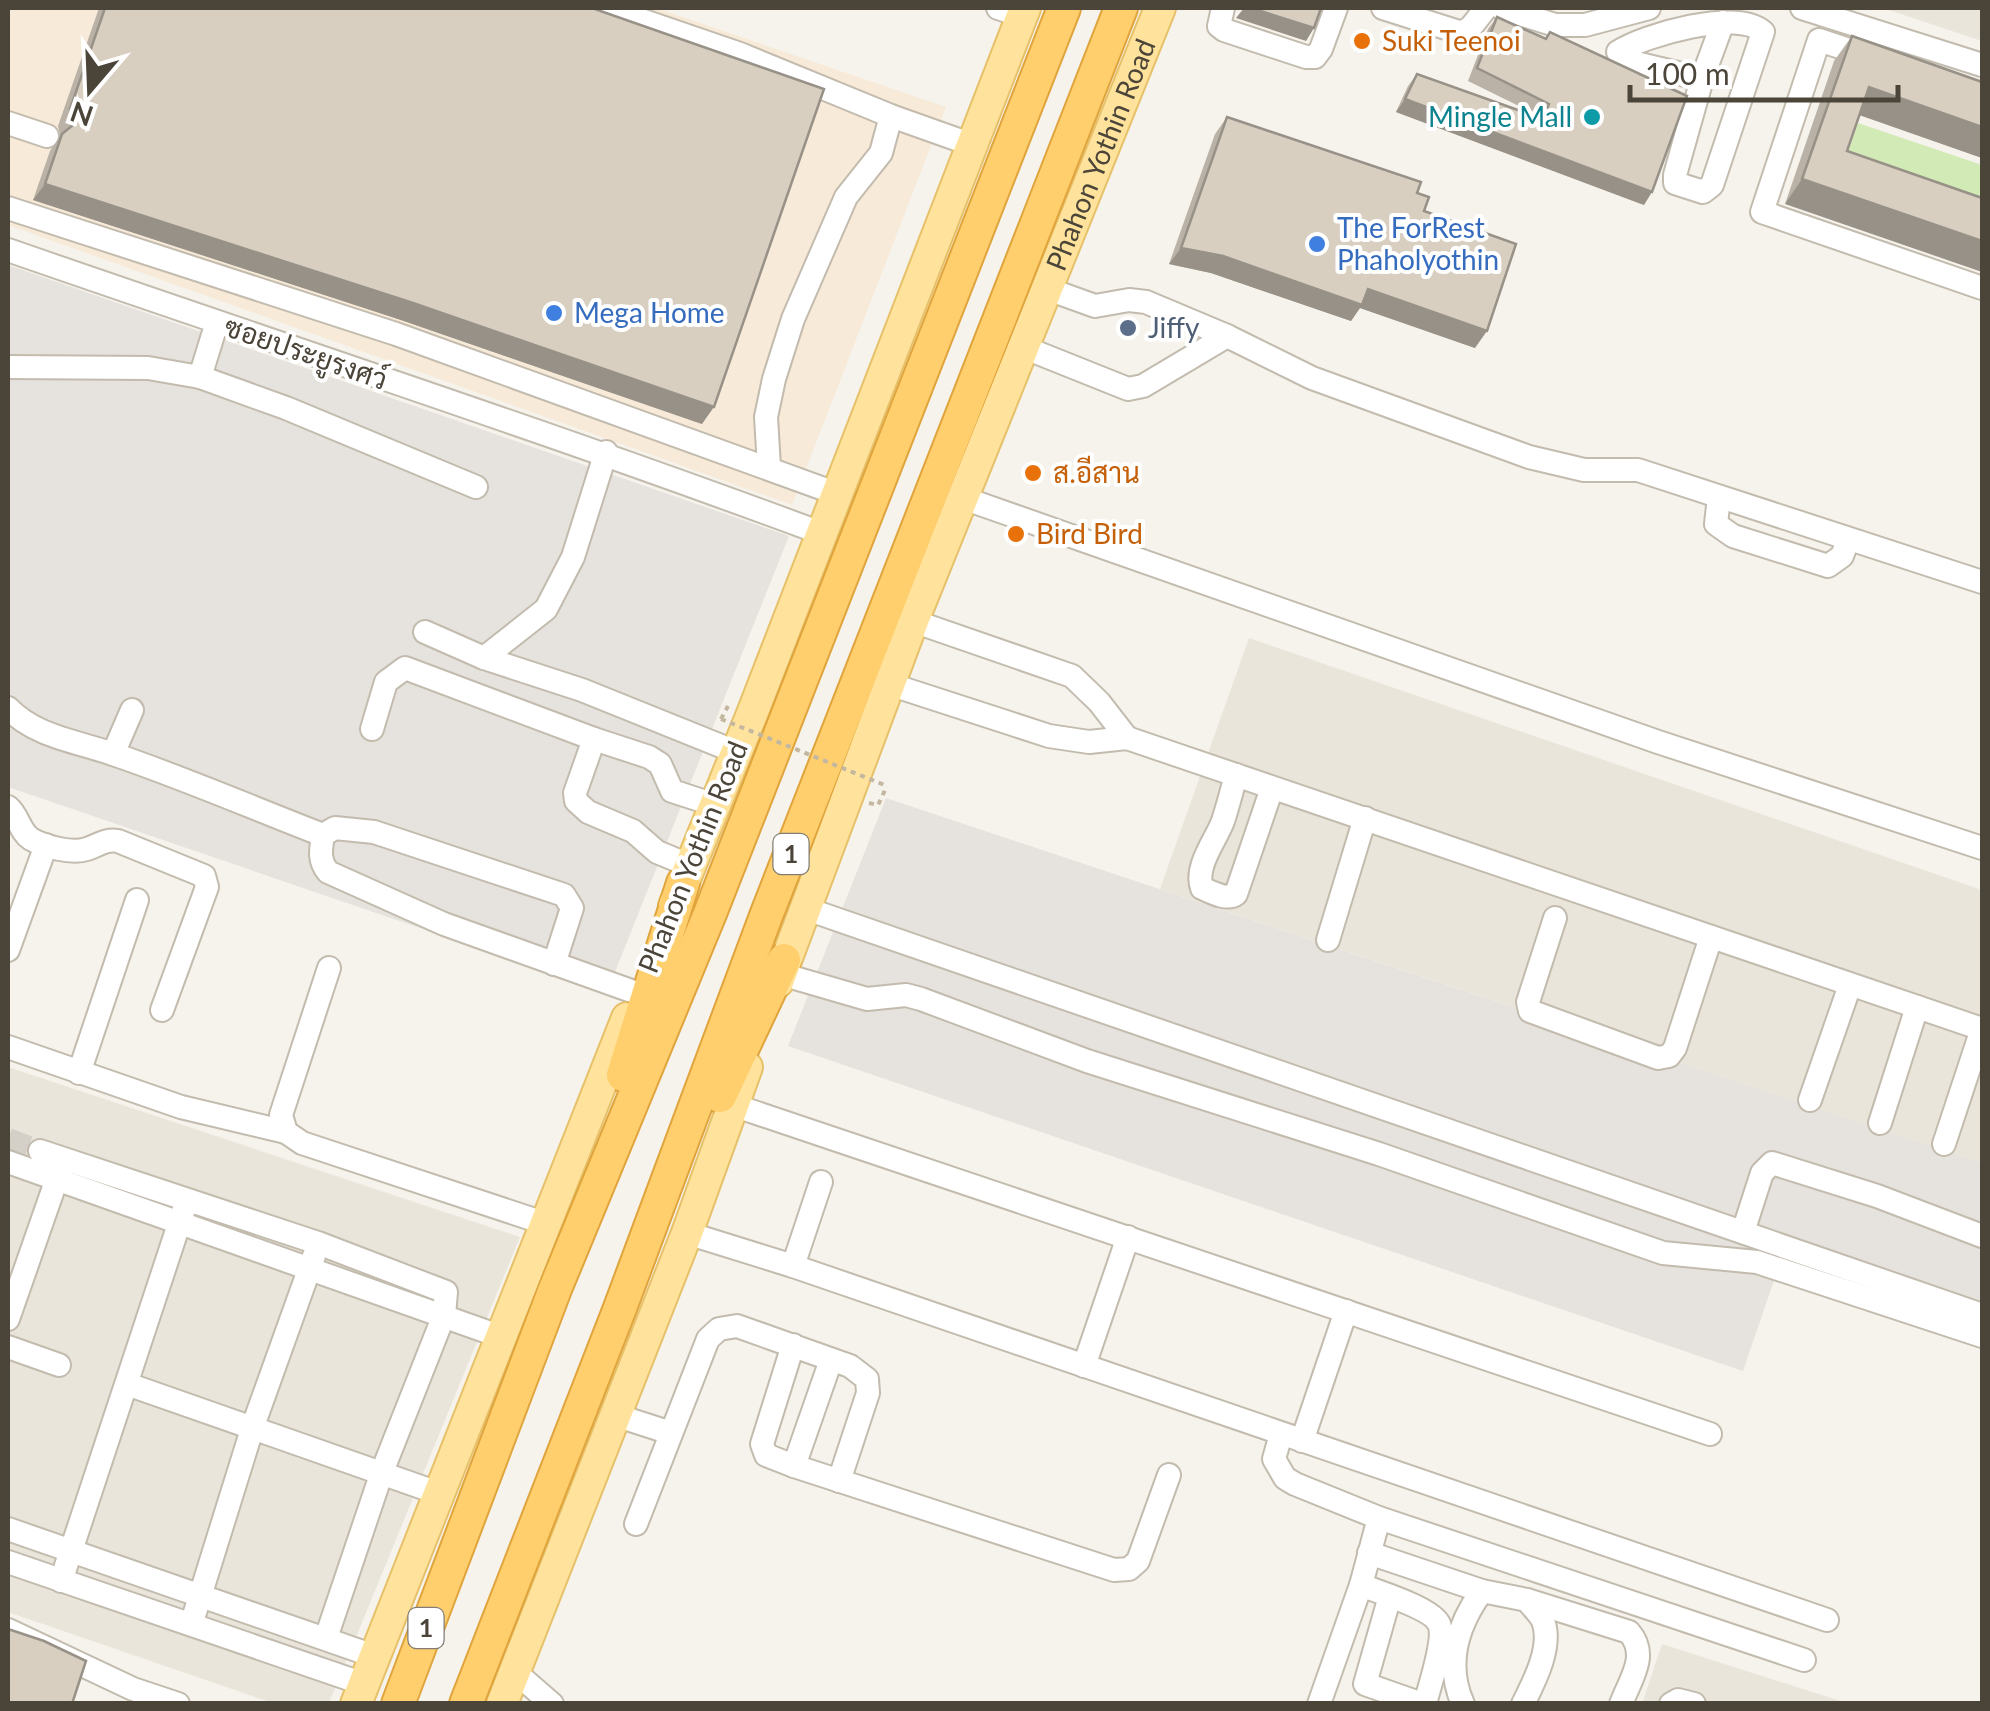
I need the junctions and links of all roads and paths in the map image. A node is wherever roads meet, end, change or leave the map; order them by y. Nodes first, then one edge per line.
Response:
1 (606, 8) edge
2 (1064, 8) edge
3 (1120, 8) edge
4 (1160, 8) edge
5 (1223, 8) edge
6 (1336, 8) edge
7 (1384, 8) edge
8 (1486, 8) edge
9 (1501, 8) edge
10 (1649, 8) edge
11 (1658, 8) edge
12 (1802, 8) edge
13 (1015, 10) edge
14 (1723, 22) junction
15 (1674, 24) edge
16 (1892, 64) edge
17 (1982, 65) edge
18 (1702, 79) junction
19 (891, 116) junction
20 (8, 123) edge
21 (47, 136) dead end
22 (970, 144) junction
23 (8, 208) edge
24 (8, 250) edge
25 (1044, 288) junction
26 (1982, 288) edge
27 (217, 322) junction
28 (1227, 336) junction
29 (1023, 346) junction
30 (8, 368) edge
31 (200, 377) junction
32 (606, 452) junction
33 (769, 466) junction
34 (476, 487) dead end
35 (836, 493) junction
36 (1719, 497) junction
37 (962, 498) junction
38 (821, 533) junction
39 (1848, 540) junction
40 (1982, 582) edge
41 (912, 621) junction
42 (425, 632) dead end
43 (484, 658) junction
44 (889, 684) junction
45 (8, 708) edge
46 (132, 710) dead end
47 (721, 719) dead end
48 (372, 729) dead end
49 (1127, 738) junction
50 (594, 739) junction
51 (736, 752) junction
52 (113, 754) junction
53 (1236, 775) junction
54 (887, 786) dead end
55 (1272, 788) junction
56 (715, 805) junction
57 (8, 807) edge
58 (1366, 818) junction
59 (324, 835) junction
60 (46, 844) junction
61 (1982, 848) edge
62 (687, 875) junction
63 (137, 900) dead end
64 (804, 908) junction
65 (1555, 918) dead end
66 (1711, 938) junction
67 (1328, 940) dead end
68 (8, 950) edge
69 (554, 964) junction
70 (782, 967) junction
71 (329, 968) dead end
72 (1850, 984) junction
73 (638, 993) junction
74 (1917, 1007) junction
75 (162, 1010) dead end
76 (1982, 1029) edge
77 (8, 1047) edge
78 (80, 1072) junction
79 (1810, 1100) dead end
80 (733, 1105) junction
81 (1880, 1123) dead end
82 (286, 1132) junction
83 (1944, 1144) dead end
84 (40, 1151) tunnel mouth
85 (8, 1162) edge
86 (60, 1169) junction
87 (821, 1182) dead end
88 (184, 1211) junction
89 (544, 1223) junction
90 (1743, 1232) junction
91 (687, 1233) junction
92 (1982, 1236) edge
93 (1128, 1237) junction
94 (318, 1243) junction
95 (794, 1266) junction
96 (310, 1268) junction
97 (555, 1289) junction
98 (620, 1308) junction
99 (1346, 1311) junction
100 (444, 1315) junction
101 (1982, 1315) edge
102 (8, 1320) edge
103 (499, 1336) junction
104 (1982, 1336) edge
105 (794, 1345) junction
106 (8, 1346) edge
107 (831, 1360) junction
108 (59, 1365) dead end
109 (1084, 1366) junction
110 (127, 1384) junction
111 (615, 1415) junction
112 (254, 1426) junction
113 (671, 1433) junction
114 (1710, 1434) dead end
115 (1291, 1438) junction
116 (794, 1466) junction
117 (382, 1472) junction
118 (1169, 1475) dead end
119 (839, 1480) junction
120 (438, 1493) junction
121 (1379, 1518) junction
122 (636, 1524) dead end
123 (8, 1529) edge
124 (71, 1550) junction
125 (1369, 1553) junction
126 (8, 1562) edge
127 (61, 1581) junction
128 (1360, 1586) junction
129 (1482, 1591) junction
130 (202, 1596) junction
131 (1390, 1596) junction
132 (1527, 1600) junction
133 (1827, 1620) dead end
134 (192, 1622) junction
135 (8, 1630) edge
136 (326, 1638) junction
137 (1804, 1660) dead end
138 (514, 1671) junction
139 (365, 1681) edge
140 (1362, 1694) edge
141 (130, 1696) edge
142 (1414, 1702) edge
143 (554, 1703) edge
144 (178, 1704) edge
145 (398, 1704) edge
146 (466, 1704) edge
147 (502, 1704) edge
148 (1319, 1704) edge
149 (1463, 1704) edge
150 (1524, 1704) edge
151 (1621, 1704) edge
152 (1671, 1704) edge
153 (1694, 1704) edge

1 - 19 street
2 - 97 highway, Phahon Yothin Road / 1
3 - 98 highway, Phahon Yothin Road / 1
4 - 25 main road, Phahon Yothin Road / 1
5 - 6 street
7 - 8 street
9 - 10 street
11 - 15 street
12 - 17 street
13 - 22 main road, Phahon Yothin Road / 1
14 - 15 street
14 - 18 street
14 - 18 street
15 - 18 street
16 - 26 street
19 - 22 street
19 - 33 street
20 - 21 street
22 - 35 main road, Phahon Yothin Road / 1
23 - 33 street
24 - 27 street, ซอยประยูรงศว์
25 - 28 street
25 - 29 main road, Phahon Yothin Road / 1
27 - 31 street
27 - 32 street, ซอยประยูรงศว์
28 - 29 street
28 - 36 street
29 - 37 main road, Phahon Yothin Road / 1
30 - 31 street
31 - 34 street
32 - 38 street, ซอยประยูรงศว์
32 - 43 street
33 - 35 street
35 - 38 main road, Phahon Yothin Road / 1
36 - 39 street
36 - 39 street
37 - 41 main road, Phahon Yothin Road / 1
37 - 61 street
38 - 51 main road, Phahon Yothin Road / 1
39 - 40 street
41 - 44 main road, Phahon Yothin Road / 1
41 - 49 street
42 - 43 street
43 - 51 street
44 - 49 street
44 - 64 main road, Phahon Yothin Road / 1
45 - 52 street
46 - 52 street
47 - 54 path, bridge
48 - 50 street
49 - 53 street
50 - 56 street
50 - 62 street
51 - 56 main road, Phahon Yothin Road / 1
52 - 59 street
53 - 55 street
53 - 55 street
55 - 58 street
56 - 62 main road, Phahon Yothin Road / 1
57 - 60 street
58 - 66 street
58 - 67 street
59 - 69 street
59 - 69 street
60 - 68 street
60 - 75 street
62 - 73 main road, Phahon Yothin Road / 1
62 - 97 highway
63 - 78 street
64 - 70 main road, Phahon Yothin Road / 1
64 - 90 street
65 - 66 street
66 - 72 street
69 - 73 street
70 - 80 main road, Phahon Yothin Road / 1
70 - 98 highway
70 - 104 street
71 - 82 street
72 - 74 street
72 - 79 street
73 - 89 main road, Phahon Yothin Road / 1
74 - 76 street
74 - 81 street
76 - 83 street
77 - 78 street
78 - 82 street
80 - 91 main road, Phahon Yothin Road / 1
80 - 93 street
82 - 89 street
84 - 86 street
85 - 86 street
86 - 88 street
86 - 102 street
87 - 95 street
88 - 94 street
88 - 96 street
88 - 110 street
89 - 103 main road, Phahon Yothin Road / 1
90 - 92 street
90 - 101 street
91 - 95 street
91 - 111 main road, Phahon Yothin Road / 1
93 - 99 street
93 - 109 street
94 - 96 street
94 - 100 street
95 - 109 street
96 - 100 street
96 - 112 street
97 - 145 highway, Phahon Yothin Road / 1
98 - 146 highway, Phahon Yothin Road / 1
99 - 114 street
99 - 115 street
100 - 103 street
100 - 117 street
103 - 120 main road, Phahon Yothin Road / 1
105 - 107 street
105 - 113 street
105 - 116 street
106 - 108 street
107 - 116 street
107 - 119 street
109 - 115 street
110 - 112 street
110 - 124 street
111 - 113 street
111 - 138 main road, Phahon Yothin Road / 1
112 - 117 street
112 - 130 street
113 - 122 street
115 - 121 street
115 - 133 street
116 - 119 street
117 - 120 street
117 - 136 street
118 - 119 street
120 - 139 main road, Phahon Yothin Road / 1
121 - 125 street
121 - 137 street
123 - 124 street
124 - 127 street
124 - 130 street
125 - 128 street
125 - 129 street
126 - 127 street
127 - 134 street
128 - 131 street
128 - 148 street
129 - 132 street
129 - 149 street
130 - 134 street
130 - 136 street
131 - 140 street
131 - 142 street
132 - 150 street
132 - 151 street
134 - 139 street
135 - 141 street
136 - 139 street
138 - 143 street
138 - 147 main road, Phahon Yothin Road / 1
140 - 142 street
141 - 144 street
152 - 153 street

